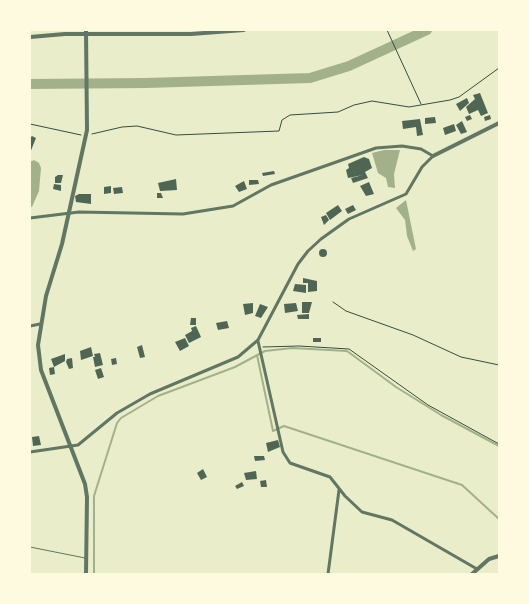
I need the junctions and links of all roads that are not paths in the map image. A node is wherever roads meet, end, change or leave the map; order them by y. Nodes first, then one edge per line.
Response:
1 (244, 30) edge
2 (222, 31) edge
3 (86, 32) edge
4 (30, 37) edge
5 (499, 123) edge
6 (433, 156) junction
7 (66, 214) junction
8 (30, 218) edge
9 (40, 324) junction
10 (30, 326) edge
11 (258, 340) junction
12 (71, 447) junction
13 (30, 452) edge
14 (339, 490) junction
15 (30, 547) edge
16 (499, 556) edge
17 (86, 558) junction
18 (477, 569) junction
19 (86, 574) edge
20 (328, 574) edge
21 (472, 574) edge

1 - 2 street
2 - 3 street
3 - 4 street
3 - 7 street
5 - 6 street
6 - 7 street
6 - 11 street
7 - 8 street
7 - 9 street
9 - 10 street
9 - 12 street
11 - 12 street
11 - 14 street
12 - 13 street
12 - 17 street
14 - 18 street
14 - 20 street
15 - 17 lane
16 - 18 street
17 - 19 street
18 - 21 street

